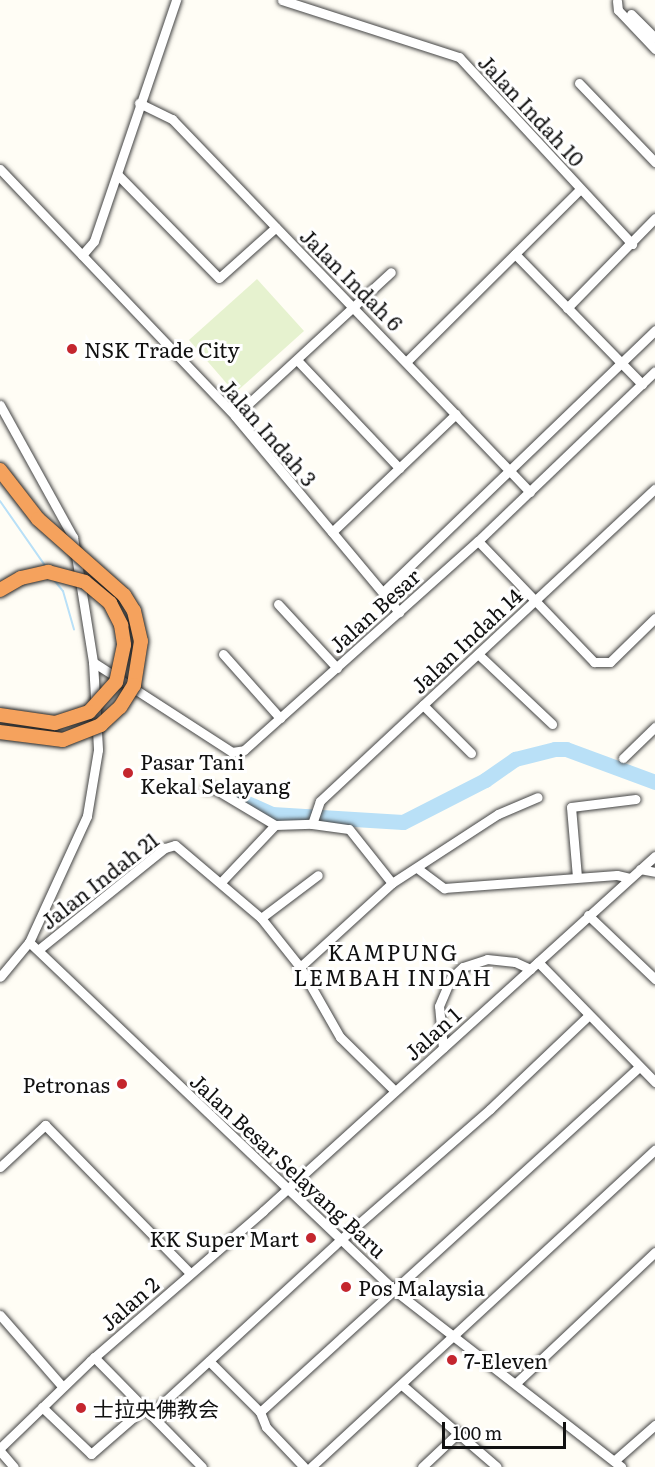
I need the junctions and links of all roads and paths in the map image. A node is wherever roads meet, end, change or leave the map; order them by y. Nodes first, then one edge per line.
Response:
1 (176, 0) edge
2 (282, 0) edge
3 (617, 1) edge
4 (655, 38) edge
5 (655, 49) edge
6 (579, 83) dead end
7 (139, 103) junction
8 (655, 162) edge
9 (0, 169) edge
10 (118, 175) junction
11 (580, 189) junction
12 (655, 218) edge
13 (276, 227) junction
14 (632, 244) junction
15 (515, 254) junction
16 (82, 255) junction
17 (392, 272) dead end
18 (356, 307) junction
19 (567, 308) junction
20 (655, 330) edge
21 (297, 360) junction
22 (407, 361) junction
23 (622, 365) junction
24 (655, 371) edge
25 (642, 384) junction
26 (0, 405) edge
27 (456, 414) junction
28 (235, 416) junction
29 (399, 468) junction
30 (0, 470) edge
31 (511, 472) junction
32 (655, 489) edge
33 (530, 492) junction
34 (332, 532) junction
35 (478, 541) junction
36 (0, 590) edge
37 (383, 592) junction
38 (534, 601) junction
39 (278, 604) dead end
40 (399, 612) junction
41 (655, 618) edge
42 (224, 654) dead end
43 (478, 654) junction
44 (93, 662) junction
45 (337, 668) junction
46 (423, 705) junction
47 (0, 716) edge
48 (280, 718) junction
49 (552, 724) dead end
50 (655, 727) edge
51 (0, 732) edge
52 (471, 753) dead end
53 (623, 758) dead end
54 (206, 789) dead end
55 (538, 797) dead end
56 (636, 800) dead end
57 (313, 821) junction
58 (275, 825) junction
59 (655, 856) edge
60 (417, 868) junction
61 (640, 869) junction
62 (655, 872) edge
63 (318, 875) dead end
64 (577, 877) junction
65 (630, 878) junction
66 (222, 881) junction
67 (392, 884) junction
68 (588, 915) junction
69 (261, 918) junction
70 (29, 942) junction
71 (38, 950) junction
72 (534, 966) junction
73 (300, 967) junction
74 (0, 977) edge
75 (655, 979) edge
76 (588, 1016) junction
77 (443, 1048) junction
78 (639, 1067) junction
79 (655, 1082) edge
80 (395, 1091) junction
81 (655, 1150) edge
82 (0, 1167) edge
83 (286, 1189) junction
84 (339, 1240) junction
85 (655, 1252) edge
86 (647, 1260) junction
87 (655, 1268) edge
88 (190, 1273) junction
89 (394, 1290) junction
90 (0, 1315) edge
91 (453, 1334) junction
92 (94, 1357) junction
93 (209, 1360) junction
94 (516, 1383) junction
95 (402, 1385) junction
96 (62, 1386) junction
97 (42, 1407) junction
98 (148, 1411) junction
99 (260, 1412) junction
100 (655, 1425) edge
101 (457, 1434) junction
102 (0, 1450) edge
103 (618, 1464) edge
104 (196, 1465) edge
105 (14, 1467) edge
106 (304, 1467) edge
107 (311, 1467) edge
108 (422, 1467) edge
109 (497, 1467) edge

1 - 7 street
2 - 11 street, Jalan Indah 10
3 - 4 street
3 - 5 street
6 - 8 street
7 - 10 street
7 - 13 street, Jalan Indah 6
9 - 16 street, Jalan Indah 3
10 - 13 street
10 - 16 street
11 - 14 street, Jalan Indah 10
11 - 15 street
12 - 14 street
13 - 18 street, Jalan Indah 6
14 - 19 street
15 - 19 street
15 - 22 street
16 - 28 street, Jalan Indah 3
17 - 18 street
18 - 21 street
18 - 22 street, Jalan Indah 6
19 - 23 street
20 - 23 street
21 - 28 street
21 - 29 street
22 - 27 street, Jalan Indah 6
23 - 25 street
23 - 31 street
24 - 25 street, Jalan Besar
25 - 33 street, Jalan Besar
26 - 44 street
27 - 29 street
27 - 31 street, Jalan Indah 6
28 - 34 street, Jalan Indah 3
29 - 34 street
30 - 51 highway, bridge
31 - 33 street, Jalan Indah 6
31 - 37 street
32 - 38 street, Jalan Indah 14
33 - 35 street, Jalan Besar
34 - 37 street, Jalan Indah 3
35 - 38 street
35 - 40 street, Jalan Besar
36 - 47 highway, bridge
37 - 40 street, Jalan Indah 3
38 - 41 street
38 - 43 street, Jalan Indah 14
39 - 45 street
40 - 45 street, Jalan Besar
42 - 48 street
43 - 46 street, Jalan Indah 14
43 - 49 street
44 - 48 street, Jalan Besar
44 - 70 street
45 - 48 street, Jalan Besar
46 - 52 street
46 - 57 street, Jalan Indah 14
50 - 53 street
54 - 58 street
55 - 60 street
56 - 64 street
57 - 58 street
57 - 67 street
58 - 66 street
59 - 61 street, Jalan 1
60 - 64 street
60 - 67 street
61 - 62 street
61 - 65 street, Jalan 1
63 - 69 street
64 - 65 street
65 - 68 street, Jalan 1
66 - 69 street, Jalan Indah 21
66 - 71 street, Jalan Indah 21
67 - 73 street
68 - 72 street, Jalan 1
68 - 75 street
69 - 73 street, Jalan Indah 21
70 - 71 street, Jalan Besar Selayang Baru
70 - 74 street
71 - 83 street, Jalan Besar Selayang Baru
72 - 76 street
72 - 77 street, Jalan 1
72 - 77 street
73 - 80 street, Jalan Indah 21
76 - 78 street
76 - 84 street
77 - 80 street, Jalan 1
78 - 79 street
78 - 89 street
80 - 83 street, Jalan 1
81 - 91 street
82 - 88 street
83 - 84 street, Jalan Besar Selayang Baru
83 - 88 street, Jalan 2
84 - 89 street, Jalan Besar Selayang Baru
84 - 93 street
85 - 86 street
86 - 87 street
86 - 94 street
88 - 92 street, Jalan 2
89 - 91 street, Jalan Besar Selayang Baru
89 - 99 street
90 - 96 street
91 - 94 street, Jalan Besar Selayang Baru
91 - 95 street
92 - 96 street, Jalan 2
92 - 98 street
93 - 98 street
93 - 99 street
94 - 103 street, Jalan Besar Selayang Baru
95 - 101 street
95 - 107 street
96 - 97 street, Jalan 2
97 - 98 street
97 - 102 street, Jalan 2
98 - 104 street
99 - 106 street
100 - 103 street
101 - 108 street
101 - 109 street
102 - 105 street

